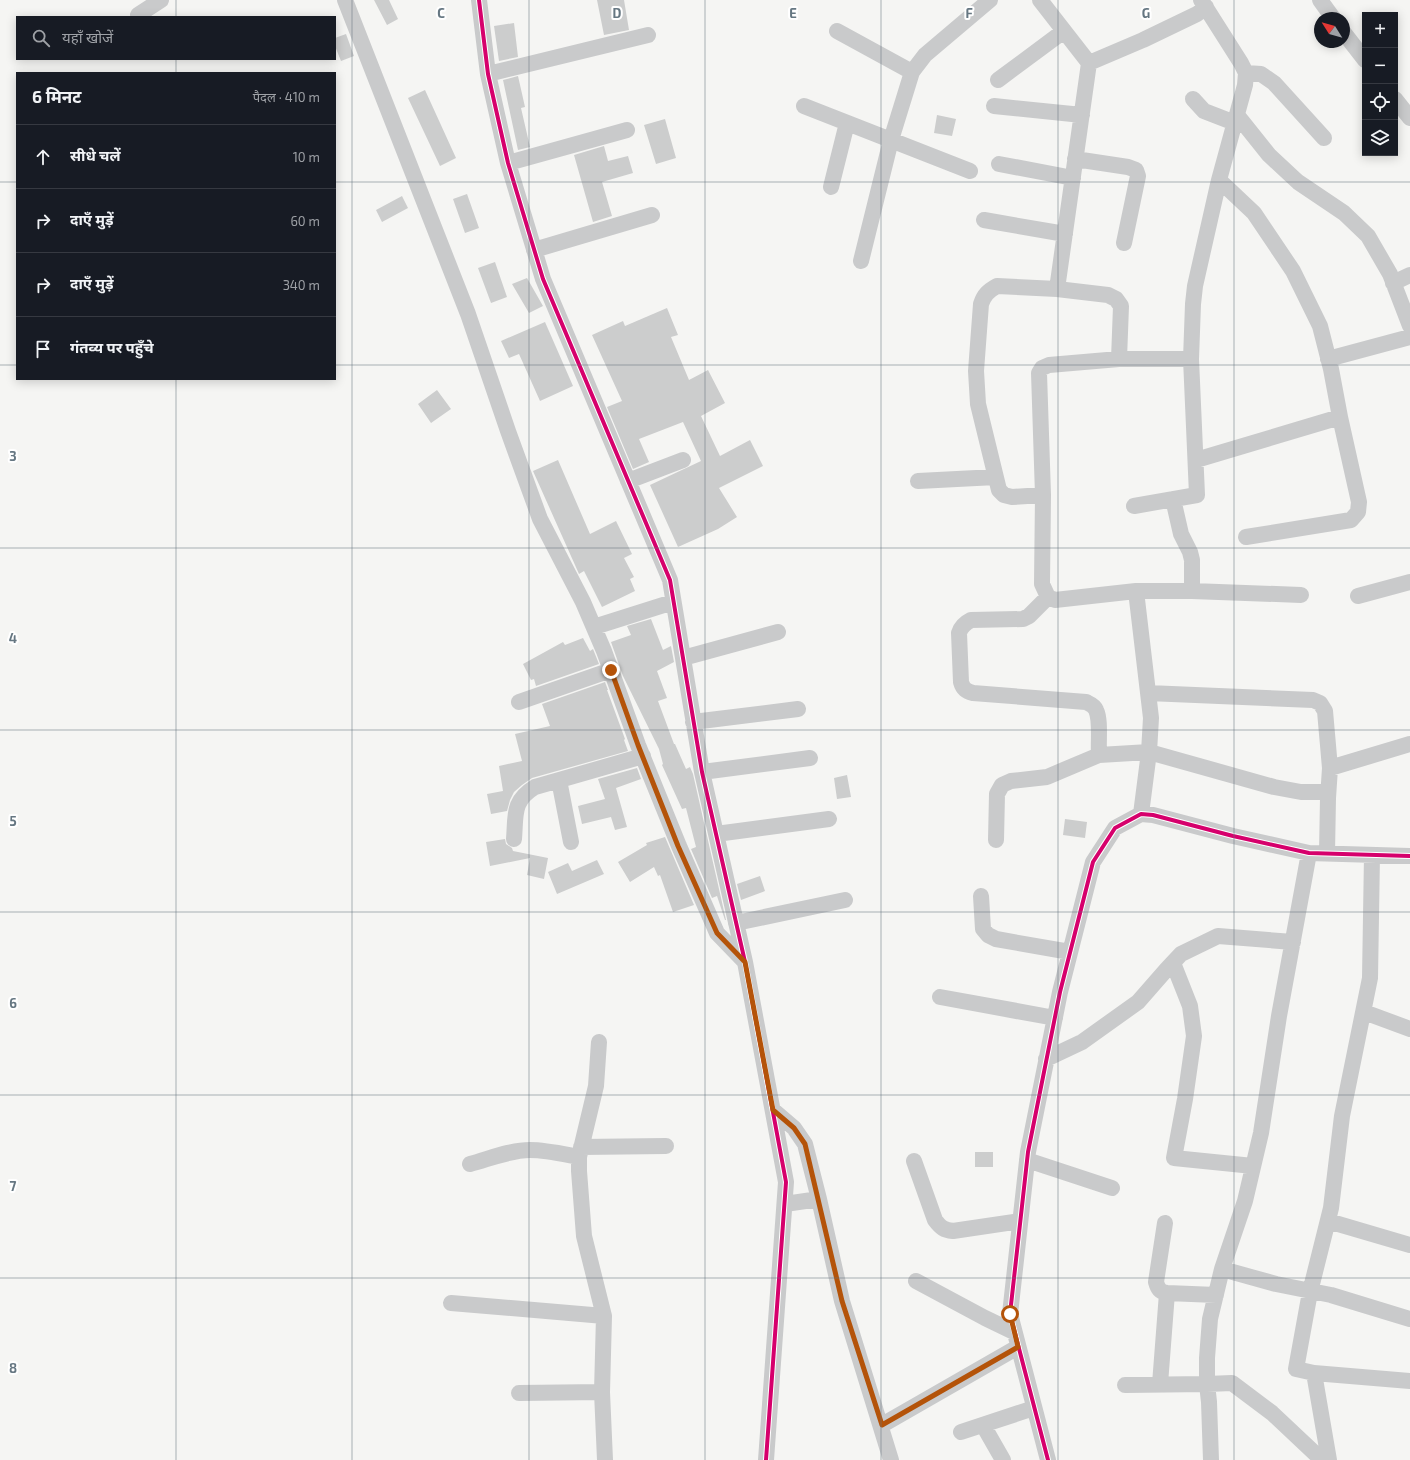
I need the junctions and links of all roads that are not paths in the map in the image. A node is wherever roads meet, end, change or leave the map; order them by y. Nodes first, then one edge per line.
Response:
1 (161, 0) edge
2 (345, 0) edge
3 (479, 0) edge
4 (990, 0) edge
5 (1040, 0) edge
6 (1320, 0) edge
7 (1204, 4) edge
8 (1329, 12) edge
9 (138, 15) dead end
10 (837, 30) dead end
11 (1064, 31) junction
12 (648, 35) dead end
13 (1350, 41) edge
14 (1362, 56) edge
15 (1089, 63) junction
16 (912, 72) junction
17 (1246, 73) junction
18 (488, 74) junction
19 (998, 80) dead end
20 (1193, 99) dead end
21 (1398, 103) edge
22 (804, 106) dead end
23 (994, 106) dead end
24 (1082, 114) junction
25 (1410, 118) edge
26 (1236, 119) junction
27 (847, 123) junction
28 (627, 130) dead end
29 (1324, 138) dead end
30 (891, 140) junction
31 (1076, 159) junction
32 (508, 163) junction
33 (999, 164) dead end
34 (970, 171) dead end
35 (1073, 178) junction
36 (1219, 180) junction
37 (831, 188) dead end
38 (652, 215) dead end
39 (984, 220) dead end
40 (1065, 234) junction
41 (1124, 243) dead end
42 (534, 250) junction
43 (861, 261) dead end
44 (1410, 275) edge
45 (1393, 283) junction
46 (1057, 289) junction
47 (1410, 326) edge
48 (1410, 337) edge
49 (1119, 359) junction
50 (1191, 359) junction
51 (1328, 359) junction
52 (1340, 417) junction
53 (684, 460) dead end
54 (1196, 460) junction
55 (996, 477) junction
56 (628, 480) junction
57 (918, 481) dead end
58 (1043, 495) junction
59 (1173, 499) junction
60 (1134, 506) dead end
61 (1246, 537) dead end
62 (1410, 582) edge
63 (1136, 591) junction
64 (1192, 591) junction
65 (1301, 595) dead end
66 (1358, 596) dead end
67 (1048, 597) junction
68 (673, 602) junction
69 (594, 627) junction
70 (778, 632) dead end
71 (683, 658) junction
72 (611, 670) junction
73 (1148, 693) junction
74 (519, 702) dead end
75 (798, 709) dead end
76 (693, 722) junction
77 (1410, 744) edge
78 (1148, 752) junction
79 (1099, 755) junction
80 (643, 756) junction
81 (810, 758) dead end
82 (1330, 768) junction
83 (702, 772) junction
84 (559, 780) junction
85 (1328, 792) junction
86 (1141, 814) junction
87 (829, 819) dead end
88 (716, 834) junction
89 (514, 839) dead end
90 (996, 840) dead end
91 (571, 842) dead end
92 (1309, 852) junction
93 (1327, 853) junction
94 (1372, 855) junction
95 (1410, 856) edge
96 (981, 896) dead end
97 (845, 900) dead end
98 (736, 923) junction
99 (1293, 942) junction
100 (1070, 952) junction
101 (745, 962) junction
102 (1173, 963) junction
103 (940, 997) dead end
104 (1364, 1012) junction
105 (1055, 1018) junction
106 (1410, 1029) edge
107 (599, 1042) dead end
108 (1046, 1059) junction
109 (773, 1110) junction
110 (666, 1146) dead end
111 (580, 1152) junction
112 (1027, 1160) junction
113 (914, 1161) dead end
114 (470, 1164) dead end
115 (1253, 1166) junction
116 (1112, 1188) dead end
117 (819, 1199) junction
118 (785, 1204) junction
119 (1020, 1221) junction
120 (1328, 1221) junction
121 (1165, 1223) dead end
122 (1410, 1245) edge
123 (1222, 1269) junction
124 (916, 1281) dead end
125 (1310, 1292) junction
126 (1166, 1293) junction
127 (1216, 1295) junction
128 (451, 1302) dead end
129 (604, 1316) junction
130 (1410, 1319) edge
131 (1016, 1340) junction
132 (1314, 1373) junction
133 (1410, 1381) edge
134 (1160, 1384) junction
135 (1207, 1384) junction
136 (1125, 1385) dead end
137 (602, 1392) junction
138 (519, 1393) dead end
139 (1034, 1408) junction
140 (882, 1425) junction
141 (983, 1425) junction
142 (961, 1432) dead end
143 (604, 1460) edge
144 (766, 1460) edge
145 (891, 1460) edge
146 (1003, 1460) edge
147 (1048, 1460) edge
148 (1211, 1460) edge
149 (1322, 1460) edge
150 (1329, 1460) edge

1 - 9 street
2 - 69 street
3 - 18 street
4 - 16 street
5 - 11 street
6 - 8 street
7 - 15 street
7 - 17 street
10 - 16 street
11 - 15 street
11 - 19 street
12 - 18 street
13 - 14 street
15 - 24 street
16 - 30 street
17 - 26 street
17 - 29 street
18 - 32 street
20 - 26 street
21 - 25 street
22 - 27 street
23 - 24 street
24 - 31 street
26 - 36 street
26 - 45 street
27 - 30 street
27 - 37 street
28 - 32 street
30 - 34 street
30 - 43 street
31 - 35 street
31 - 41 street
32 - 42 street
33 - 35 street
35 - 40 street
36 - 50 street
36 - 51 street
38 - 42 street
39 - 40 street
40 - 46 street
42 - 56 street
44 - 45 street
45 - 47 street
46 - 49 street
46 - 55 street
48 - 51 street
49 - 50 street
49 - 58 street
50 - 54 street
51 - 52 street
52 - 54 street
52 - 61 street
53 - 56 street
54 - 59 street
55 - 57 street
55 - 58 street
56 - 68 street
58 - 67 street
59 - 60 street
59 - 64 street
62 - 66 street
63 - 64 street
63 - 67 street
63 - 73 street
64 - 65 street
67 - 79 street
68 - 69 street
68 - 71 street
69 - 72 street
70 - 71 street
71 - 76 street
72 - 74 street
72 - 80 street
73 - 78 street
73 - 82 street
75 - 76 street
76 - 83 street
77 - 82 street
78 - 79 street
78 - 85 street
78 - 86 street
79 - 90 street
80 - 84 street
80 - 101 street
81 - 83 street
82 - 85 street
83 - 88 street
84 - 89 street
84 - 91 street
85 - 93 street
86 - 92 street
86 - 100 street
87 - 88 street
88 - 98 street
92 - 93 street
92 - 99 street
93 - 94 street
94 - 95 street
94 - 104 street
96 - 100 street
97 - 98 street
98 - 101 street
99 - 102 street
99 - 115 street
100 - 105 street
101 - 109 street
102 - 108 street
102 - 115 street
103 - 105 street
104 - 106 street
104 - 120 street
105 - 108 street
107 - 111 street
108 - 112 street
109 - 117 street
109 - 118 street
110 - 111 street
111 - 114 street
111 - 129 street
112 - 116 street
112 - 119 street
113 - 119 street
115 - 123 street
117 - 118 street
117 - 140 street
118 - 144 street
119 - 131 street
120 - 122 street
120 - 125 street
121 - 126 street
123 - 125 street
123 - 127 street
124 - 131 street
125 - 130 street
125 - 132 street
126 - 127 street
126 - 134 street
127 - 135 street
128 - 129 street
129 - 137 street
131 - 139 street
131 - 140 street
132 - 133 street
132 - 150 street
134 - 135 street
134 - 136 street
135 - 148 street
135 - 149 street
137 - 138 street
137 - 143 street
139 - 141 street
139 - 147 street
140 - 145 street
141 - 142 street
141 - 146 street

